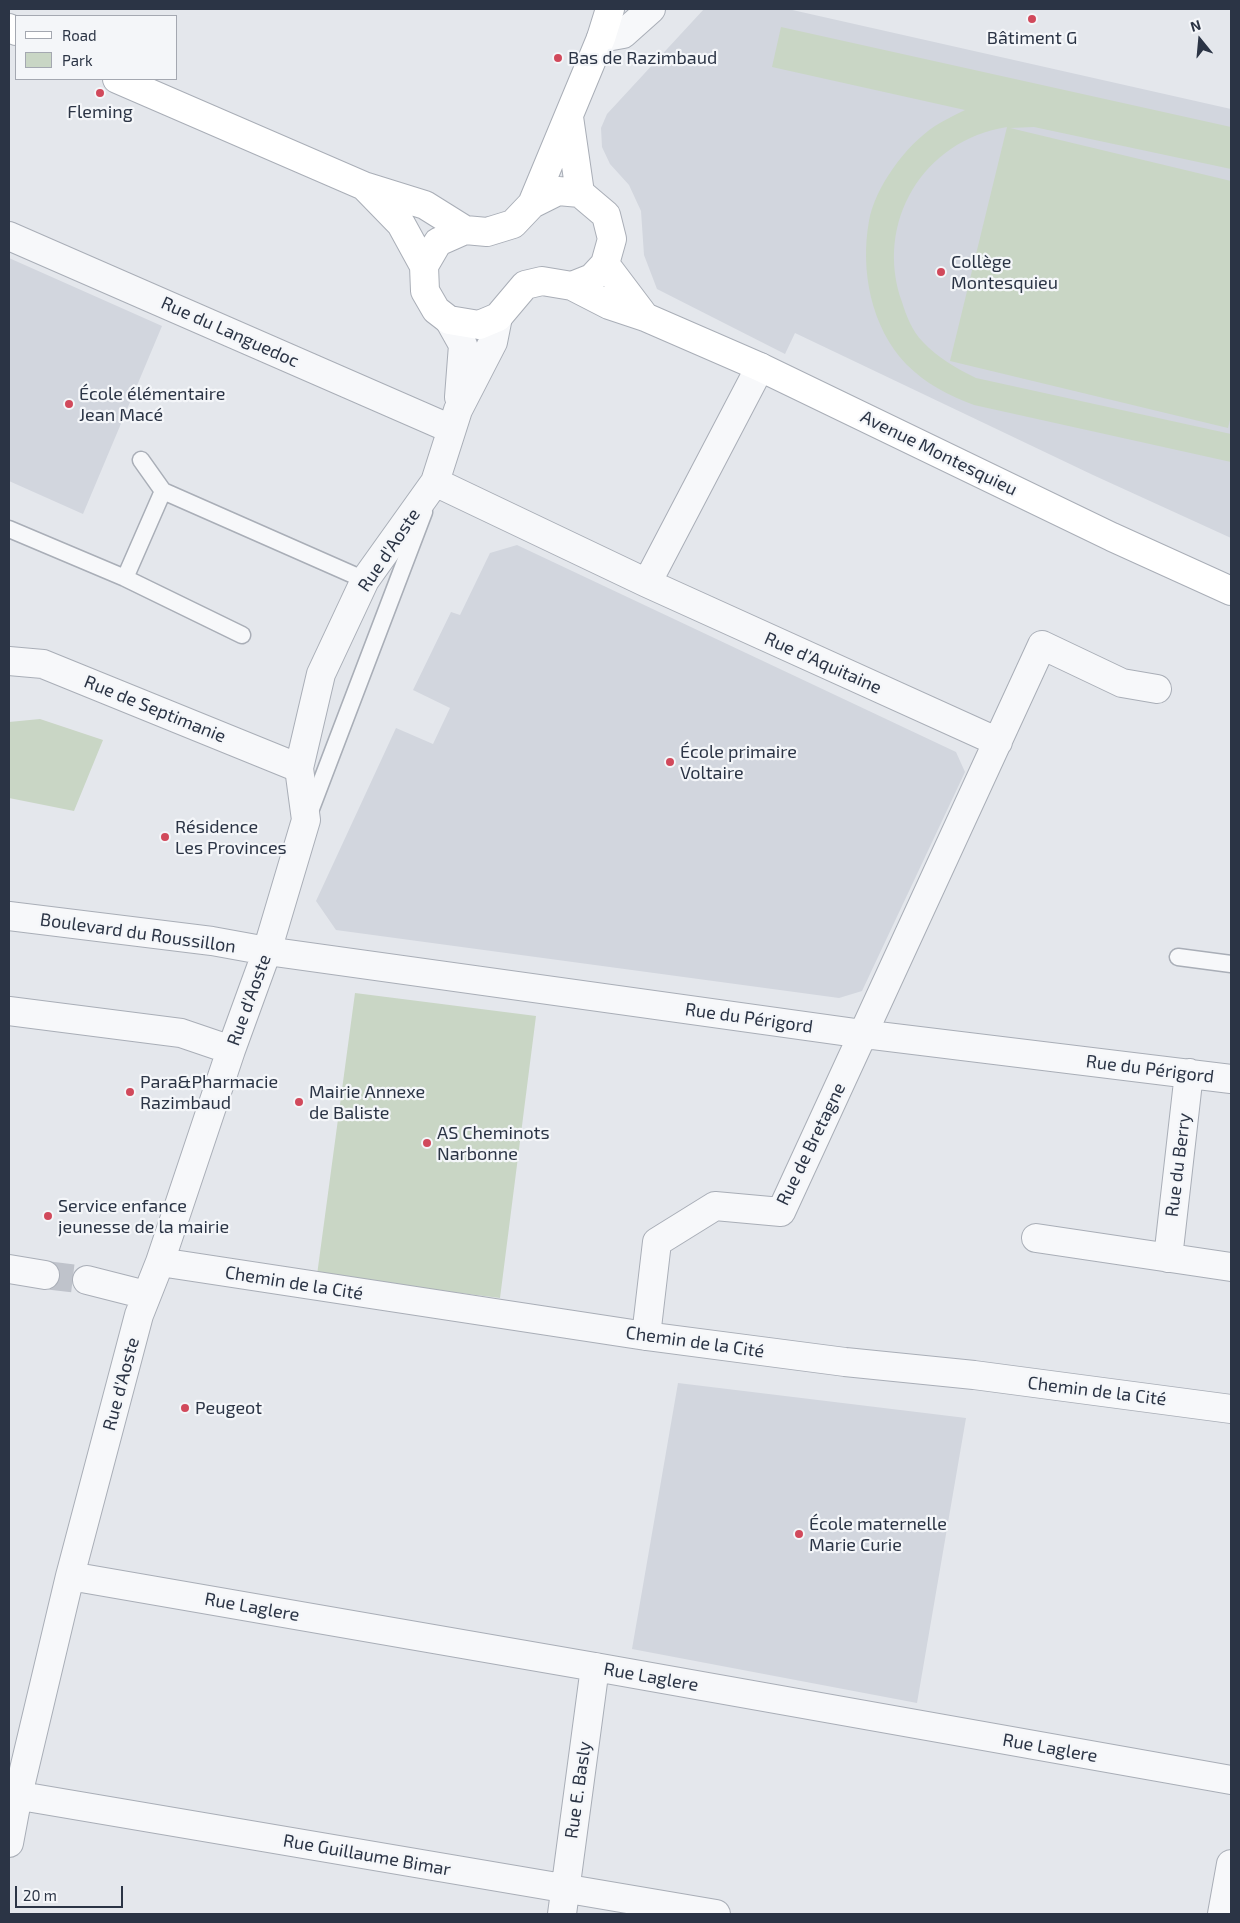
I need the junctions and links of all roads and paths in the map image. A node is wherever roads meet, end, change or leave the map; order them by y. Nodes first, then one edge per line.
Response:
1 (610, 9) edge
2 (650, 9) edge
3 (602, 38) junction
4 (119, 80) edge
5 (569, 117) junction
6 (364, 186) junction
7 (580, 193) junction
8 (532, 204) junction
9 (465, 230) junction
10 (9, 236) edge
11 (606, 264) junction
12 (424, 266) junction
13 (572, 286) junction
14 (498, 317) junction
15 (646, 317) junction
16 (449, 320) junction
17 (760, 367) junction
18 (454, 419) junction
19 (141, 460) dead end
20 (435, 482) junction
21 (162, 491) junction
22 (9, 529) edge
23 (125, 578) junction
24 (365, 580) junction
25 (647, 584) junction
26 (1231, 591) edge
27 (242, 635) dead end
28 (9, 661) edge
29 (1157, 689) dead end
30 (998, 742) junction
31 (299, 768) junction
32 (306, 820) junction
33 (9, 916) edge
34 (267, 951) junction
35 (1178, 957) dead end
36 (1231, 964) edge
37 (9, 1011) edge
38 (863, 1034) junction
39 (231, 1050) junction
40 (1189, 1073) junction
41 (1231, 1079) edge
42 (1036, 1238) dead end
43 (1168, 1258) junction
44 (160, 1262) junction
45 (1231, 1268) edge
46 (9, 1269) edge
47 (45, 1274) tunnel mouth
48 (87, 1280) tunnel mouth
49 (146, 1295) junction
50 (646, 1336) junction
51 (1231, 1409) edge
52 (70, 1576) junction
53 (595, 1667) junction
54 (1231, 1780) edge
55 (13, 1794) edge
56 (9, 1843) edge
57 (1231, 1864) edge
58 (563, 1901) edge
59 (716, 1914) edge
60 (1222, 1914) edge

1 - 3 street
2 - 3 street
3 - 5 street
4 - 6 street
5 - 7 street
5 - 8 street
6 - 9 street
6 - 12 street
7 - 8 street
7 - 11 street
8 - 9 street
9 - 12 street
10 - 18 street, Rue du Languedoc
11 - 13 street
11 - 15 street, Avenue Montesquieu
12 - 16 street
13 - 14 street, Avenue Montesquieu
13 - 15 street, Avenue Montesquieu
14 - 16 street
14 - 18 street, Rue d'Aoste
15 - 17 street, Avenue Montesquieu
16 - 18 street, Rue d'Aoste
17 - 25 street
17 - 26 street, Avenue Montesquieu
18 - 20 street, Rue d'Aoste
19 - 21 lane
20 - 24 street, Rue d'Aoste
20 - 25 street, Rue d'Aquitaine
20 - 32 lane
21 - 23 lane
21 - 24 lane
22 - 23 lane
23 - 27 lane
24 - 31 street, Rue d'Aoste
25 - 30 street, Rue d'Aquitaine
28 - 31 street, Rue de Septimanie
29 - 30 street
30 - 38 street
31 - 32 street, Rue d'Aoste
32 - 34 street, Rue d'Aoste
33 - 34 street, Boulevard du Roussillon
34 - 38 street, Rue du Périgord
34 - 39 street, Rue d'Aoste
35 - 36 lane
37 - 39 street
38 - 40 street, Rue du Périgord
38 - 50 street, Rue de Bretagne
39 - 44 street, Rue d'Aoste
40 - 41 street, Rue du Périgord
40 - 43 street, Rue du Berry
42 - 43 street
43 - 45 street
44 - 49 street, Rue d'Aoste
44 - 50 street, Chemin de la Cité
46 - 47 street
48 - 49 street
49 - 52 street, Rue d'Aoste
50 - 51 street, Chemin de la Cité
52 - 53 street, Rue Laglere
52 - 55 street, Rue d'Aoste
53 - 54 street, Rue Laglere
53 - 58 street, Rue E. Basly
55 - 56 street, Rue d'Aoste
55 - 58 street, Rue Guillaume Bimar
57 - 60 street
58 - 59 street, Rue Guillaume Bimar

